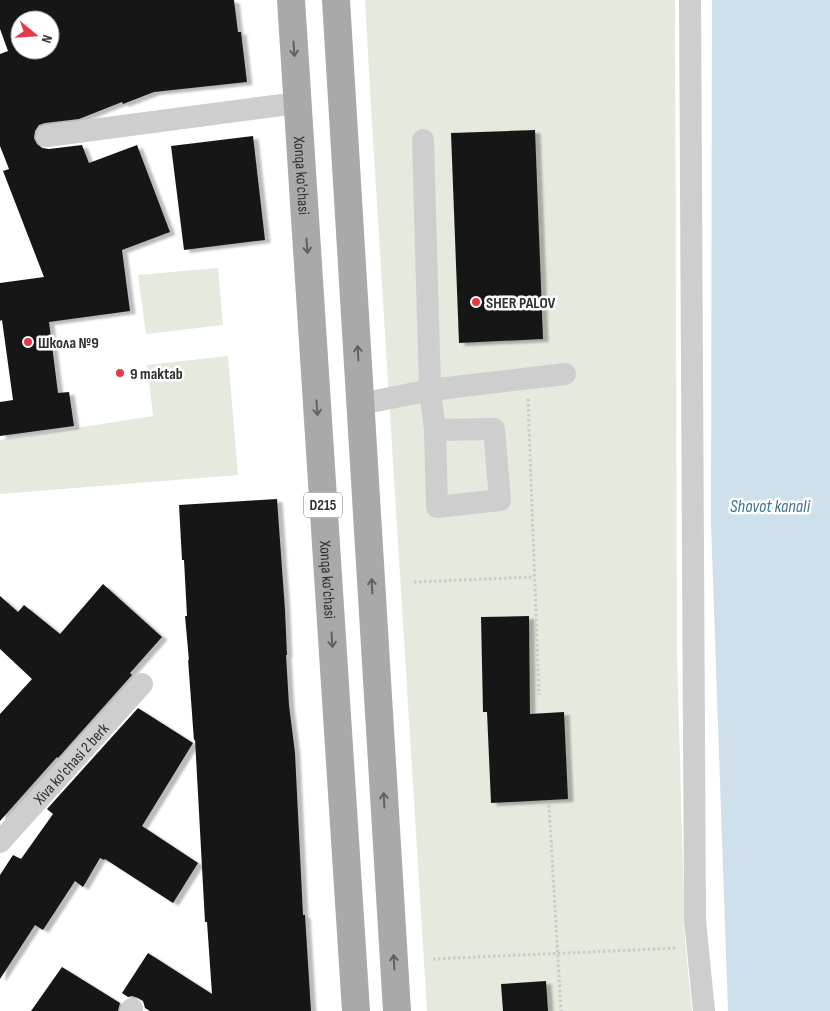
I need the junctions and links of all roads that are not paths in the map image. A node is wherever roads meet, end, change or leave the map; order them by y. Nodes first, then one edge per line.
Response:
1 (291, 0) edge
2 (336, 0) edge
3 (690, 0) edge
4 (298, 103) junction
5 (47, 136) dead end
6 (423, 140) dead end
7 (564, 374) dead end
8 (430, 390) junction
9 (361, 404) junction
10 (435, 430) dead end
11 (142, 684) dead end
12 (0, 842) edge
13 (389, 869) junction
14 (347, 873) junction
15 (356, 1011) edge
16 (397, 1011) edge
17 (704, 1011) edge

1 -> 4 main road, Xonqa ko'chasi / D215
9 -> 2 main road, D215
3 - 17 street
4 - 5 street
4 -> 14 main road, Xonqa ko'chasi / D215
6 - 8 street
7 - 8 street
8 - 9 street
8 - 10 street
13 -> 9 main road, D215
11 - 12 street, Xiva ko'chasi 2 berk
13 - 14 main road
16 -> 13 main road, D215
14 - 15 main road, Xonqa ko'chasi / D215

